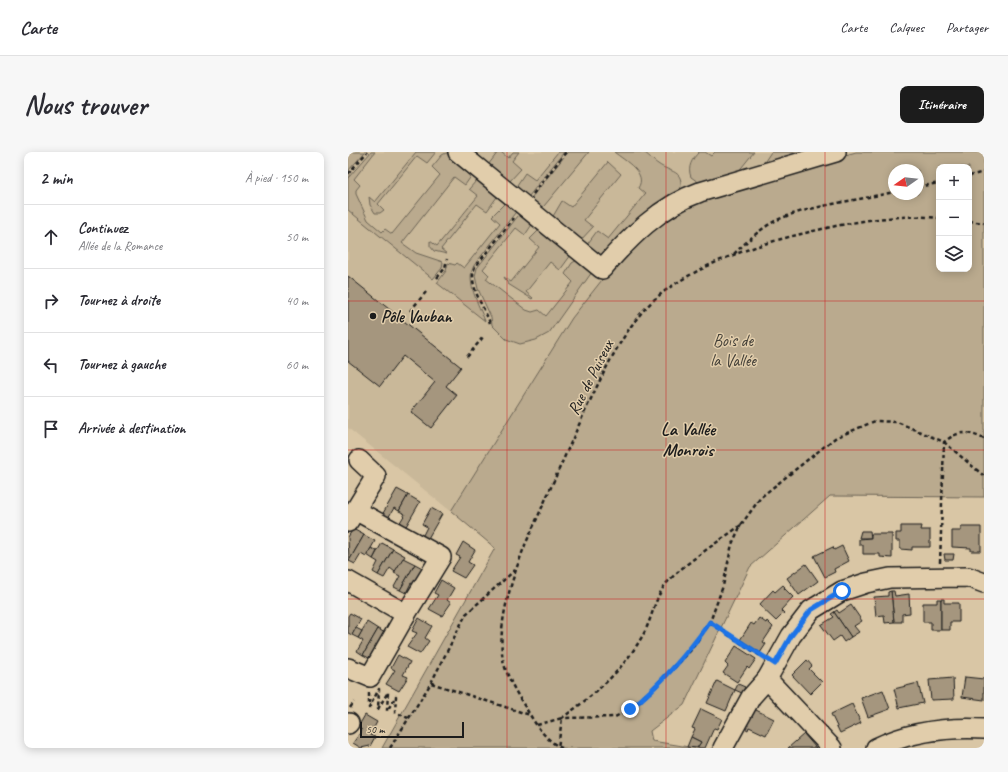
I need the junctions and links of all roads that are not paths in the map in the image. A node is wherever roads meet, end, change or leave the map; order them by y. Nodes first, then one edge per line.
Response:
1 (458, 152) edge
2 (836, 152) edge
3 (359, 460) dead end
4 (352, 516) edge
5 (348, 580) edge
6 (984, 584) edge
7 (406, 614) junction
8 (348, 668) edge
9 (771, 672) junction
10 (984, 729) edge
11 (723, 748) edge
12 (832, 748) edge
13 (876, 748) edge

1 - 2 street
3 - 4 street
4 - 7 street
5 - 7 street
6 - 9 street
7 - 8 street
9 - 11 street
9 - 12 street
10 - 13 street

